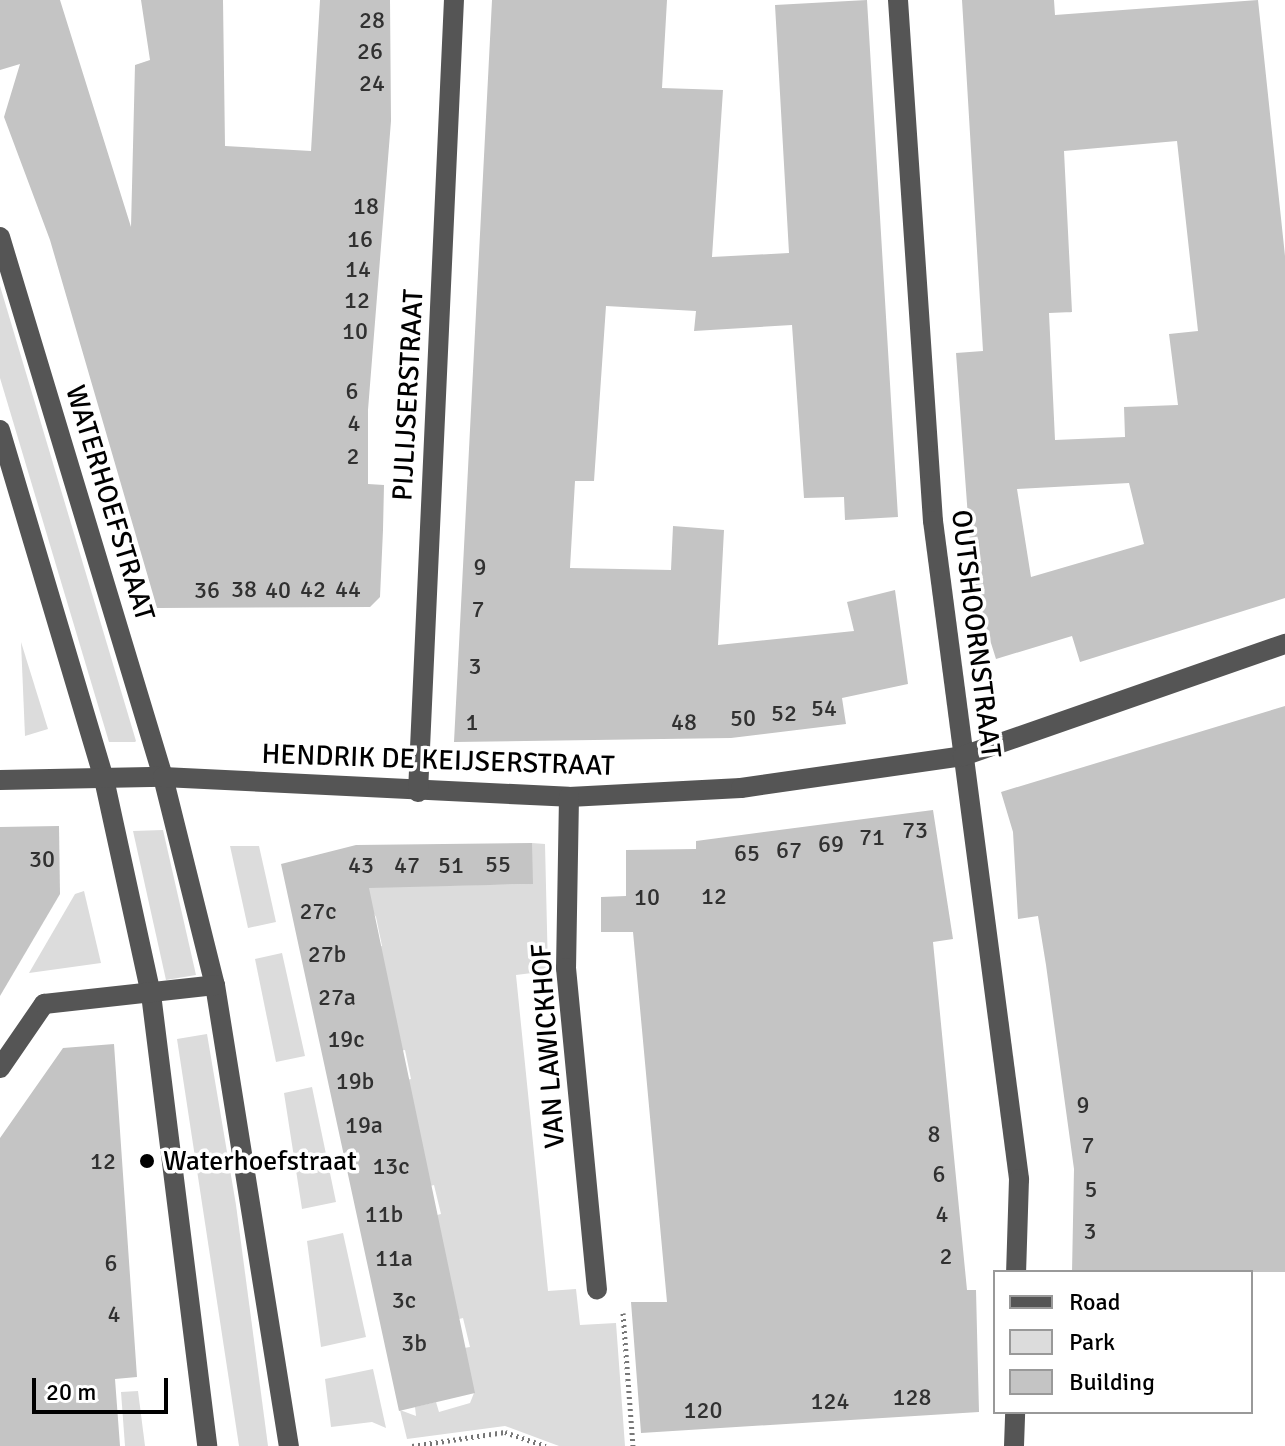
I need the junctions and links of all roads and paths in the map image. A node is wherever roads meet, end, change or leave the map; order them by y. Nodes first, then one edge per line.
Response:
1 (454, 0) edge
2 (898, 0) edge
3 (0, 237) edge
4 (0, 430) edge
5 (1285, 644) edge
6 (963, 756) junction
7 (163, 777) junction
8 (104, 779) junction
9 (0, 780) edge
10 (418, 792) junction
11 (569, 797) junction
12 (215, 985) junction
13 (151, 994) junction
14 (0, 1068) edge
15 (1016, 1270) edge
16 (597, 1290) joint
17 (1015, 1414) edge
18 (207, 1446) edge
19 (289, 1446) edge
20 (412, 1446) edge
21 (546, 1446) edge
22 (633, 1446) edge
23 (1014, 1446) edge

1 - 10 street, PIJLIJSERSTRAAT
2 - 6 street, OUTSHOORNSTRAAT
3 - 7 street, WATERHOEFSTRAAT
4 - 8 street
5 - 6 street, HENDRIK DE KEIJSERSTRAAT
6 - 11 street, HENDRIK DE KEIJSERSTRAAT
6 - 15 street, OUTSHOORNSTRAAT
7 - 8 street, HENDRIK DE KEIJSERSTRAAT
7 - 10 street, HENDRIK DE KEIJSERSTRAAT
7 - 12 street, WATERHOEFSTRAAT
8 - 9 street, HENDRIK DE KEIJSERSTRAAT
8 - 13 street
10 - 11 street, HENDRIK DE KEIJSERSTRAAT
11 - 16 street, VAN LAWICKHOF
12 - 13 street
12 - 19 street, WATERHOEFSTRAAT
13 - 14 street
13 - 18 street
16 - 22 path
17 - 23 street
20 - 21 path

